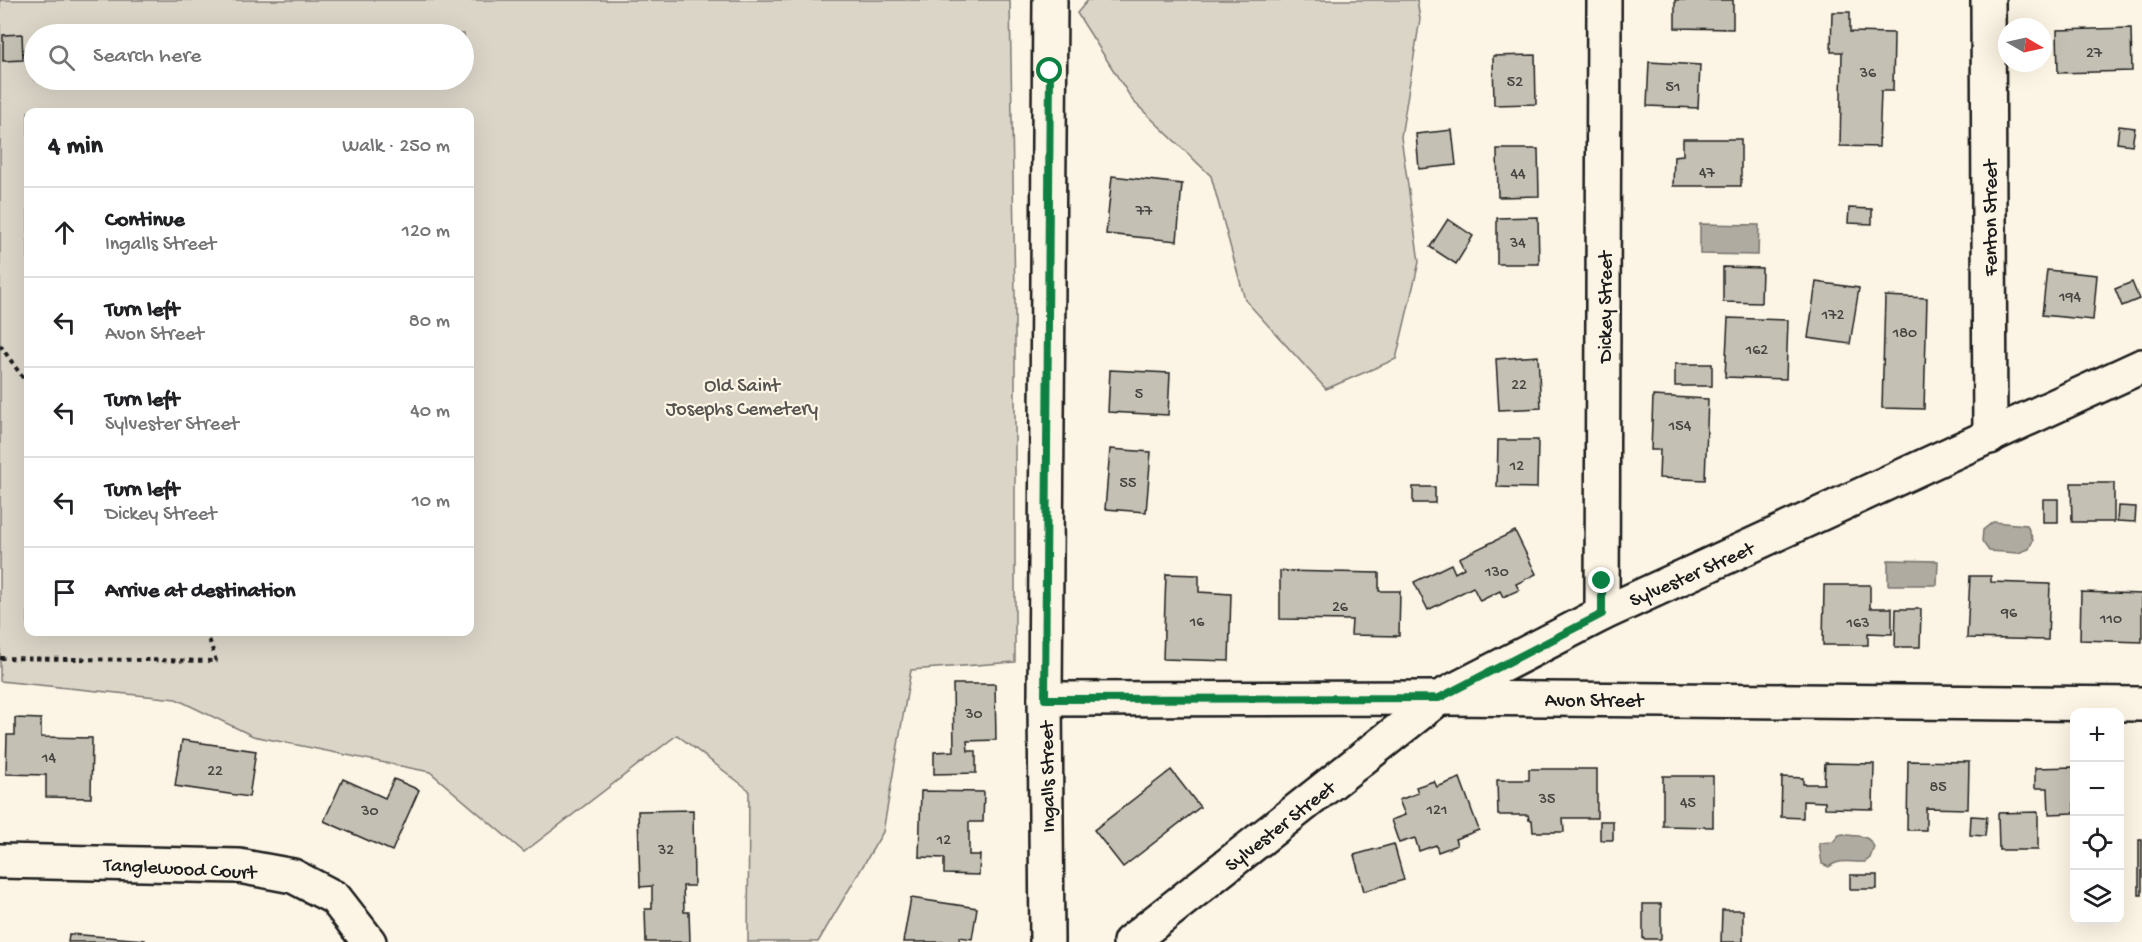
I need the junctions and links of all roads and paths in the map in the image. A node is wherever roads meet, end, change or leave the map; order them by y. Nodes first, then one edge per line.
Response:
1 (1050, 0) edge
2 (1604, 0) edge
3 (1988, 0) edge
4 (0, 345) edge
5 (2142, 366) edge
6 (24, 379) edge
7 (1990, 437) junction
8 (1602, 614) junction
9 (208, 636) edge
10 (0, 658) edge
11 (1439, 698) junction
12 (1045, 699) junction
13 (2142, 704) edge
14 (0, 861) edge
15 (369, 942) edge
16 (1047, 942) edge
17 (1130, 942) edge

1 - 12 street, Ingalls Street
2 - 8 street, Dickey Street
3 - 7 street, Fenton Street
4 - 6 path
5 - 7 street, Sylvester Street
7 - 8 street, Sylvester Street
8 - 11 street, Sylvester Street
9 - 10 path
11 - 12 street, Avon Street
11 - 13 street, Avon Street
11 - 17 street, Sylvester Street
12 - 16 street, Ingalls Street
14 - 15 street, Tanglewood Court

